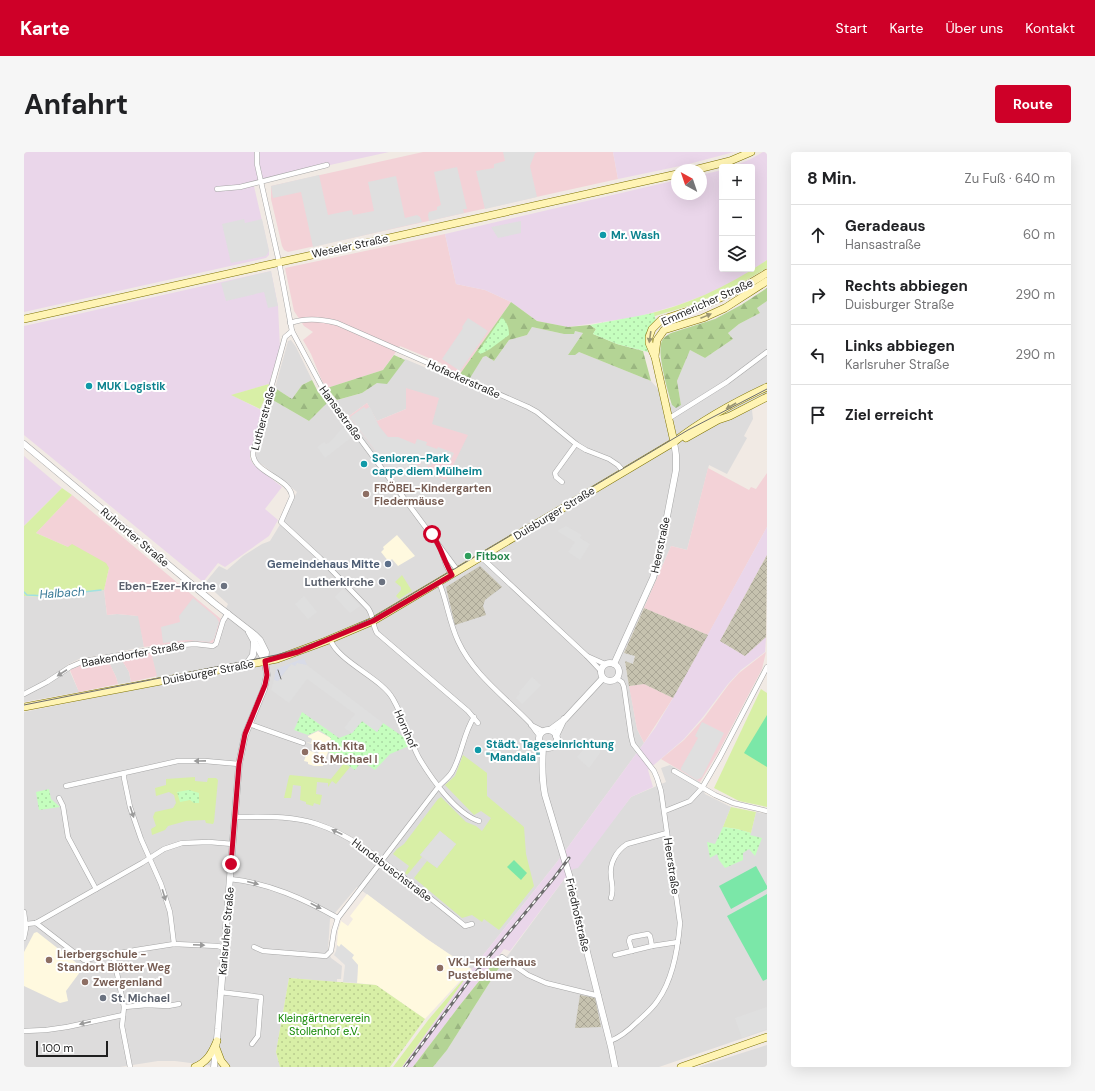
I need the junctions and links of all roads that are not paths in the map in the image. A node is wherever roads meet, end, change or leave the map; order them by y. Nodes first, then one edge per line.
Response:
1 (258, 152) edge
2 (751, 152) edge
3 (327, 166) dead end
4 (707, 167) edge
5 (671, 175) edge
6 (260, 182) junction
7 (217, 189) dead end
8 (279, 262) junction
9 (767, 273) edge
10 (767, 281) edge
11 (24, 319) edge
12 (290, 323) junction
13 (292, 331) junction
14 (767, 352) edge
15 (655, 357) junction
16 (767, 387) edge
17 (767, 397) edge
18 (668, 418) junction
19 (674, 442) junction
20 (24, 444) edge
21 (576, 444) junction
22 (623, 471) junction
23 (562, 482) dead end
24 (440, 545) junction
25 (481, 557) junction
26 (458, 571) junction
27 (452, 575) junction
28 (439, 582) junction
29 (228, 613) junction
30 (373, 621) junction
31 (247, 629) junction
32 (330, 639) junction
33 (254, 640) junction
34 (587, 656) junction
35 (265, 661) junction
36 (605, 664) junction
37 (614, 664) junction
38 (246, 665) junction
39 (767, 667) edge
40 (601, 671) junction
41 (603, 678) junction
42 (616, 678) junction
43 (24, 694) edge
44 (24, 707) edge
45 (474, 717) junction
46 (565, 719) junction
47 (478, 723) dead end
48 (249, 724) junction
49 (544, 732) junction
50 (556, 736) junction
51 (303, 743) dead end
52 (543, 747) junction
53 (550, 748) junction
54 (239, 764) junction
55 (542, 764) junction
56 (674, 771) dead end
57 (124, 774) junction
58 (66, 786) dead end
59 (438, 786) junction
60 (702, 788) junction
61 (59, 798) dead end
62 (665, 810) junction
63 (767, 811) edge
64 (235, 817) junction
65 (479, 821) dead end
66 (667, 833) junction
67 (233, 844) junction
68 (150, 858) junction
69 (382, 860) junction
70 (230, 878) junction
71 (96, 889) junction
72 (611, 898) dead end
73 (24, 912) edge
74 (338, 918) junction
75 (36, 923) junction
76 (26, 924) junction
77 (472, 924) dead end
78 (24, 938) edge
79 (678, 942) junction
80 (174, 944) junction
81 (652, 946) junction
82 (254, 947) dead end
83 (224, 948) junction
84 (632, 951) junction
85 (113, 954) junction
86 (615, 955) dead end
87 (502, 957) dead end
88 (220, 992) junction
89 (599, 996) junction
90 (179, 1004) dead end
91 (124, 1007) junction
92 (123, 1015) junction
93 (24, 1031) edge
94 (767, 1037) edge
95 (610, 1042) junction
96 (252, 1044) dead end
97 (217, 1045) junction
98 (130, 1067) edge
99 (195, 1067) edge
100 (214, 1067) edge
101 (226, 1067) edge
102 (614, 1067) edge
103 (681, 1067) edge

1 - 6 street, Hansastraße
2 - 4 main road
3 - 6 street
5 - 8 main road, Weseler Straße
6 - 7 street
6 - 8 street, Hansastraße
8 - 11 main road, Weseler Straße
8 - 12 street, Hansastraße
9 -> 15 main road, Emmericher Straße
15 -> 10 main road, Emmericher Straße
12 - 13 street, Hansastraße
12 - 21 street, Hofackerstraße
13 - 24 street, Hansastraße
13 - 30 street, Lutherstraße
14 - 18 street
15 - 18 main road, Emmericher Straße
16 -> 19 main road, Duisburger Straße
17 - 19 main road, Duisburger Straße
18 - 19 main road, Emmericher Straße
19 - 22 main road, Duisburger Straße
19 - 37 street, Heerstraße
20 - 29 street, Ruhrorter Straße
21 - 22 street, Hofackerstraße
21 - 23 street
22 - 25 main road, Duisburger Straße
24 - 26 street, Hansastraße
24 - 27 street, Hansastraße
25 - 26 main road, Duisburger Straße
25 - 34 street
26 - 27 main road, Duisburger Straße
27 - 28 main road, Duisburger Straße
28 - 30 main road, Duisburger Straße
28 - 49 street, Friedhofstraße
29 - 31 street, Ruhrorter Straße
29 -> 43 street, Baakendorfer Straße
30 - 32 main road, Duisburger Straße
30 - 45 street
31 - 33 street, Ruhrorter Straße
31 - 35 street, Ruhrorter Straße
32 - 35 main road, Duisburger Straße
32 - 59 street, Hornhof
33 - 35 street, Ruhrorter Straße
33 - 38 street
34 - 36 street
34 - 40 street
35 - 38 main road, Duisburger Straße
35 - 48 street, Karlsruher Straße
36 - 37 street
36 - 40 street
37 - 42 street, Heerstraße
38 - 44 main road, Duisburger Straße
39 - 60 street
40 - 41 street
41 - 42 street
41 - 46 street
42 - 62 street, Heerstraße
45 - 47 street
45 - 59 street
46 - 49 street
46 - 50 street
48 - 51 street
48 - 54 street, Karlsruher Straße
49 - 50 street, Friedhofstraße
49 - 52 street, Friedhofstraße
50 - 53 street, Friedhofstraße
52 - 53 street
52 - 55 street, Friedhofstraße
53 - 55 street, Friedhofstraße
54 -> 57 street
54 - 64 street, Karlsruher Straße
55 - 89 street, Friedhofstraße
56 - 60 street
57 - 58 street
57 -> 68 street
59 - 65 street, Hornhof
59 - 69 street
60 - 62 street
60 - 63 street
61 - 71 street
62 - 66 street, Heerstraße
64 - 67 street, Karlsruher Straße
69 -> 64 street, Hundsbuschstraße
66 - 72 street
66 - 79 street, Heerstraße
67 - 68 street
67 - 70 street, Karlsruher Straße
68 - 71 street
68 -> 80 street
69 - 74 street
69 - 77 street, Hundsbuschstraße
70 -> 74 street
70 - 83 street, Karlsruher Straße
71 - 75 street
73 - 76 street
74 - 82 street
75 - 76 street
75 - 85 street
76 - 78 street
79 - 81 street
79 - 95 street, Heerstraße
80 -> 83 street
80 - 85 street
81 - 84 street
81 - 84 street
83 - 88 street, Karlsruher Straße
84 - 86 street
85 - 91 street
87 - 89 street
88 - 96 street
88 - 97 street, Karlsruher Straße
89 - 95 street, Friedhofstraße
90 - 91 street
91 - 92 street
92 -> 93 street
92 - 98 street
94 - 103 main road
95 - 102 street, Friedhofstraße
97 - 99 main road
97 - 100 street, Karlsruher Straße
97 - 101 main road

